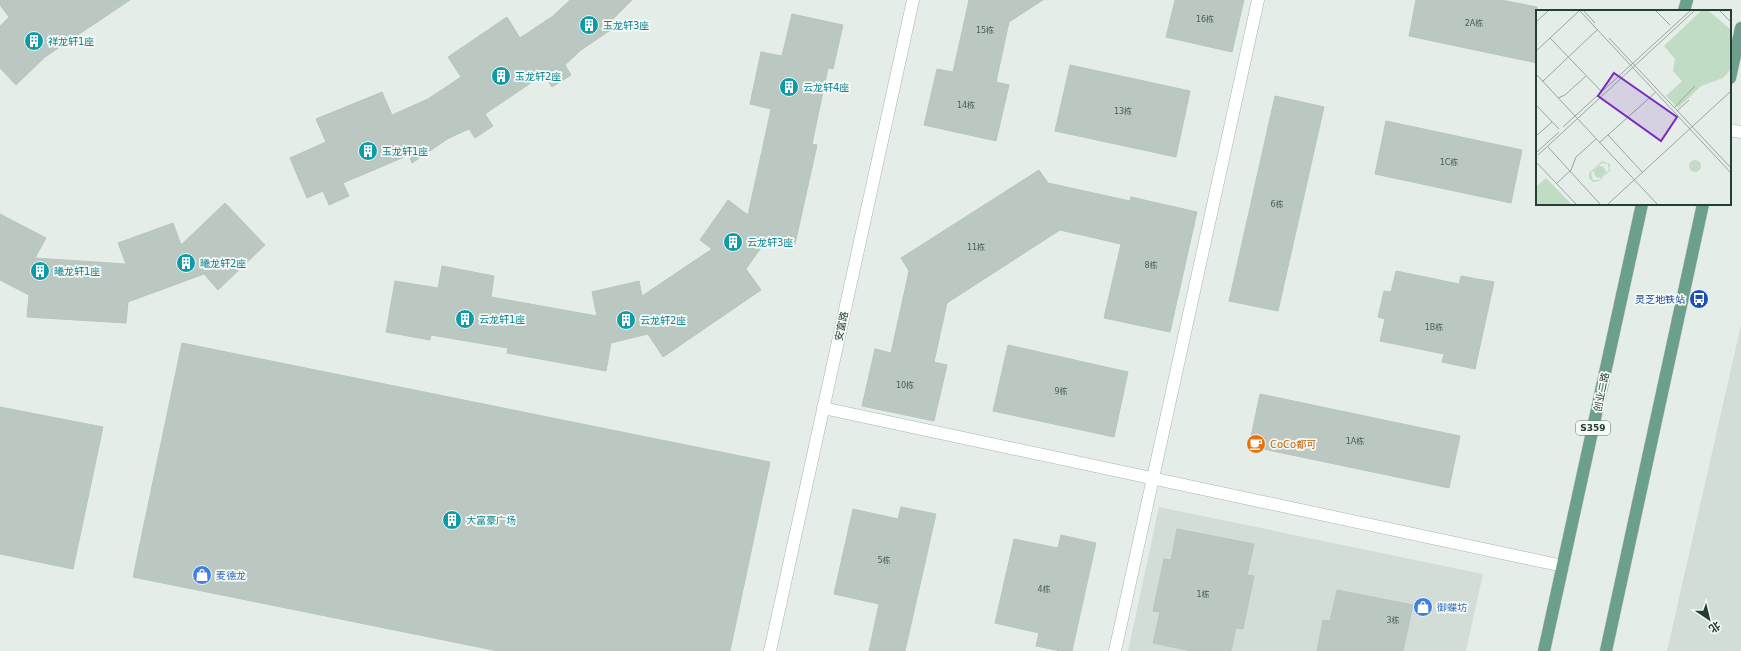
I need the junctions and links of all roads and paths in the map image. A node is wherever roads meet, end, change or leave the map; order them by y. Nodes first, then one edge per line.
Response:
1 (913, 0) edge
2 (1258, 0) edge
3 (1687, 0) edge
4 (1684, 10) edge
5 (1741, 28) edge
6 (1731, 73) edge
7 (1731, 130) edge
8 (1741, 132) edge
9 (1642, 205) edge
10 (1703, 205) edge
11 (823, 408) junction
12 (1153, 478) junction
13 (1563, 566) junction
14 (770, 651) edge
15 (1115, 651) edge
16 (1544, 651) edge
17 (1606, 651) edge

1 - 11 street, 安富路
2 - 12 street
3 - 4 main road
5 - 6 main road
7 - 8 street
9 - 13 main road, 创业二路 / S359
10 - 17 main road
11 - 12 street
11 - 14 street, 安富路
12 - 13 street
12 - 15 street
13 - 16 main road, 创业二路 / S359

